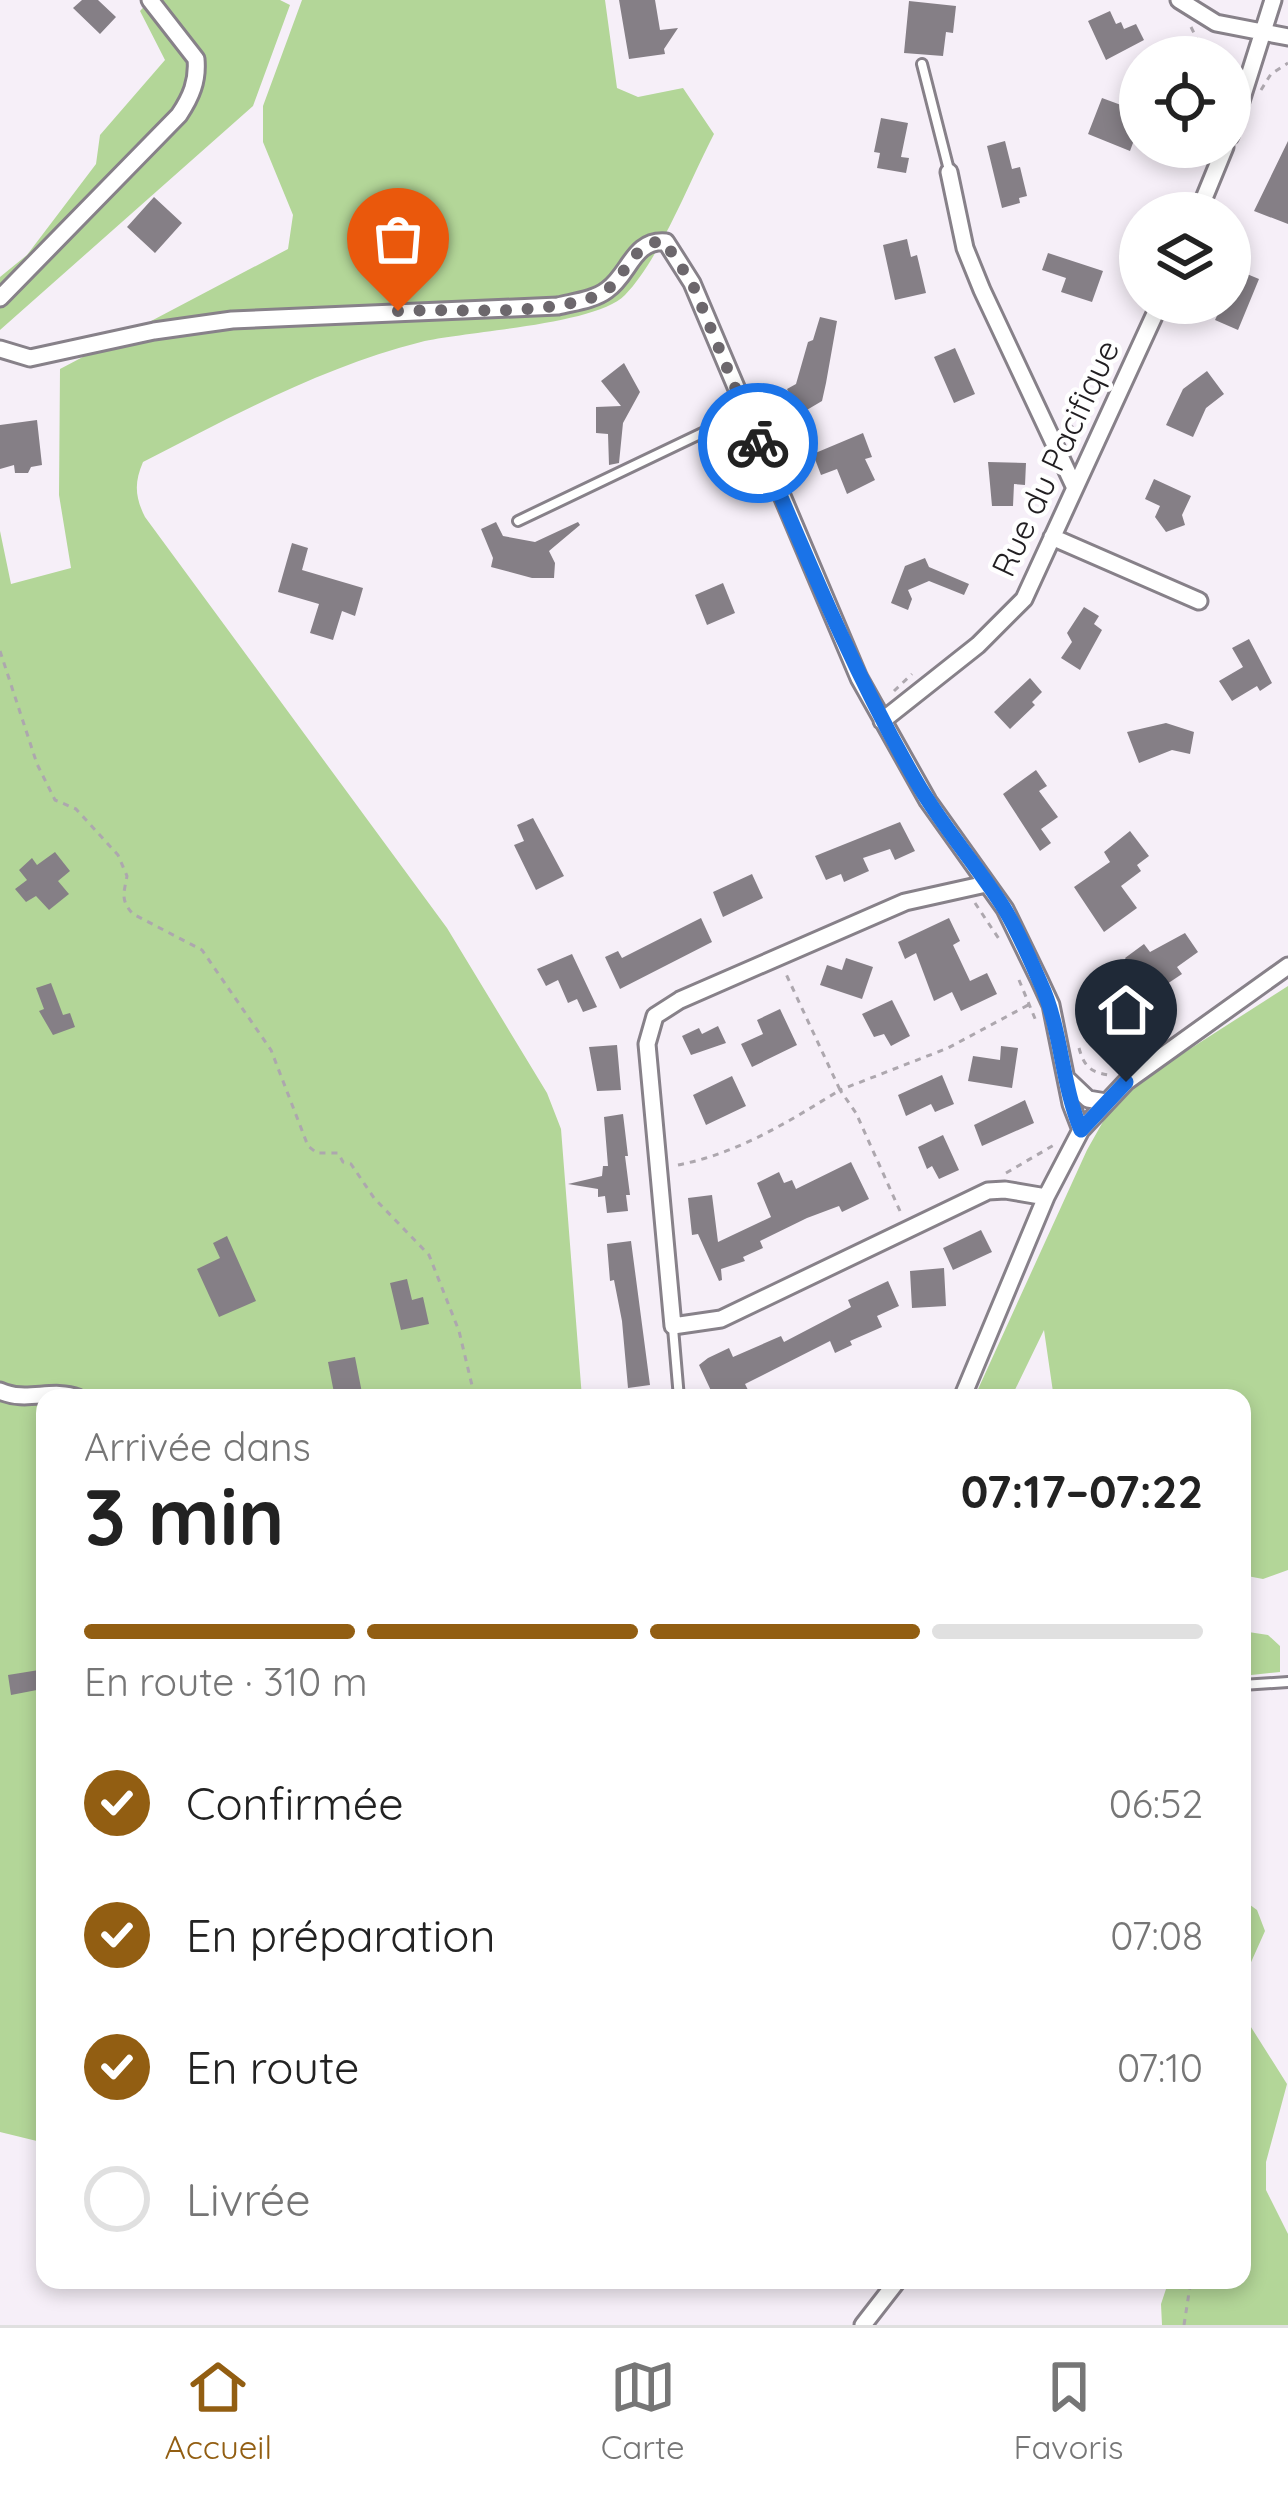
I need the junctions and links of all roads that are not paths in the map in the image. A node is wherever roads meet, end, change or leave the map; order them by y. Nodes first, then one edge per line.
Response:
1 (150, 0) edge
2 (1179, 0) edge
3 (1273, 0) edge
4 (1262, 32) junction
5 (1288, 37) edge
6 (922, 64) dead end
7 (1251, 68) edge
8 (949, 172) joint
9 (0, 298) edge
10 (1150, 324) edge
11 (0, 349) edge
12 (745, 412) junction
13 (1075, 488) junction
14 (518, 521) dead end
15 (1052, 538) junction
16 (1198, 601) dead end
17 (882, 721) junction
18 (986, 884) junction
19 (1288, 966) edge
20 (1066, 1078) junction
21 (1106, 1102) junction
22 (1081, 1130) junction
23 (1046, 1197) junction
24 (673, 1327) junction
25 (678, 1389) edge
26 (966, 1389) edge
27 (0, 1391) edge
28 (36, 1396) edge
29 (1288, 1682) edge
30 (1251, 1684) edge
31 (891, 2289) edge
32 (862, 2325) edge

1 - 9 street
2 - 4 street
3 - 4 street
4 - 5 street
4 - 7 street
6 - 8 lane
8 - 13 street
10 - 13 street, Rue du Pacifique
11 - 12 street
12 - 14 lane
12 - 17 street
13 - 15 street, Rue du Pacifique
15 - 16 street
15 - 17 street, Rue du Pacifique
17 - 18 street
18 - 20 street
18 - 24 street
19 - 21 street
20 - 21 street
20 - 22 street
21 - 22 street
22 - 23 street
23 - 24 street
23 - 26 street
24 - 25 lane
27 - 28 street
29 - 30 lane
31 - 32 street

